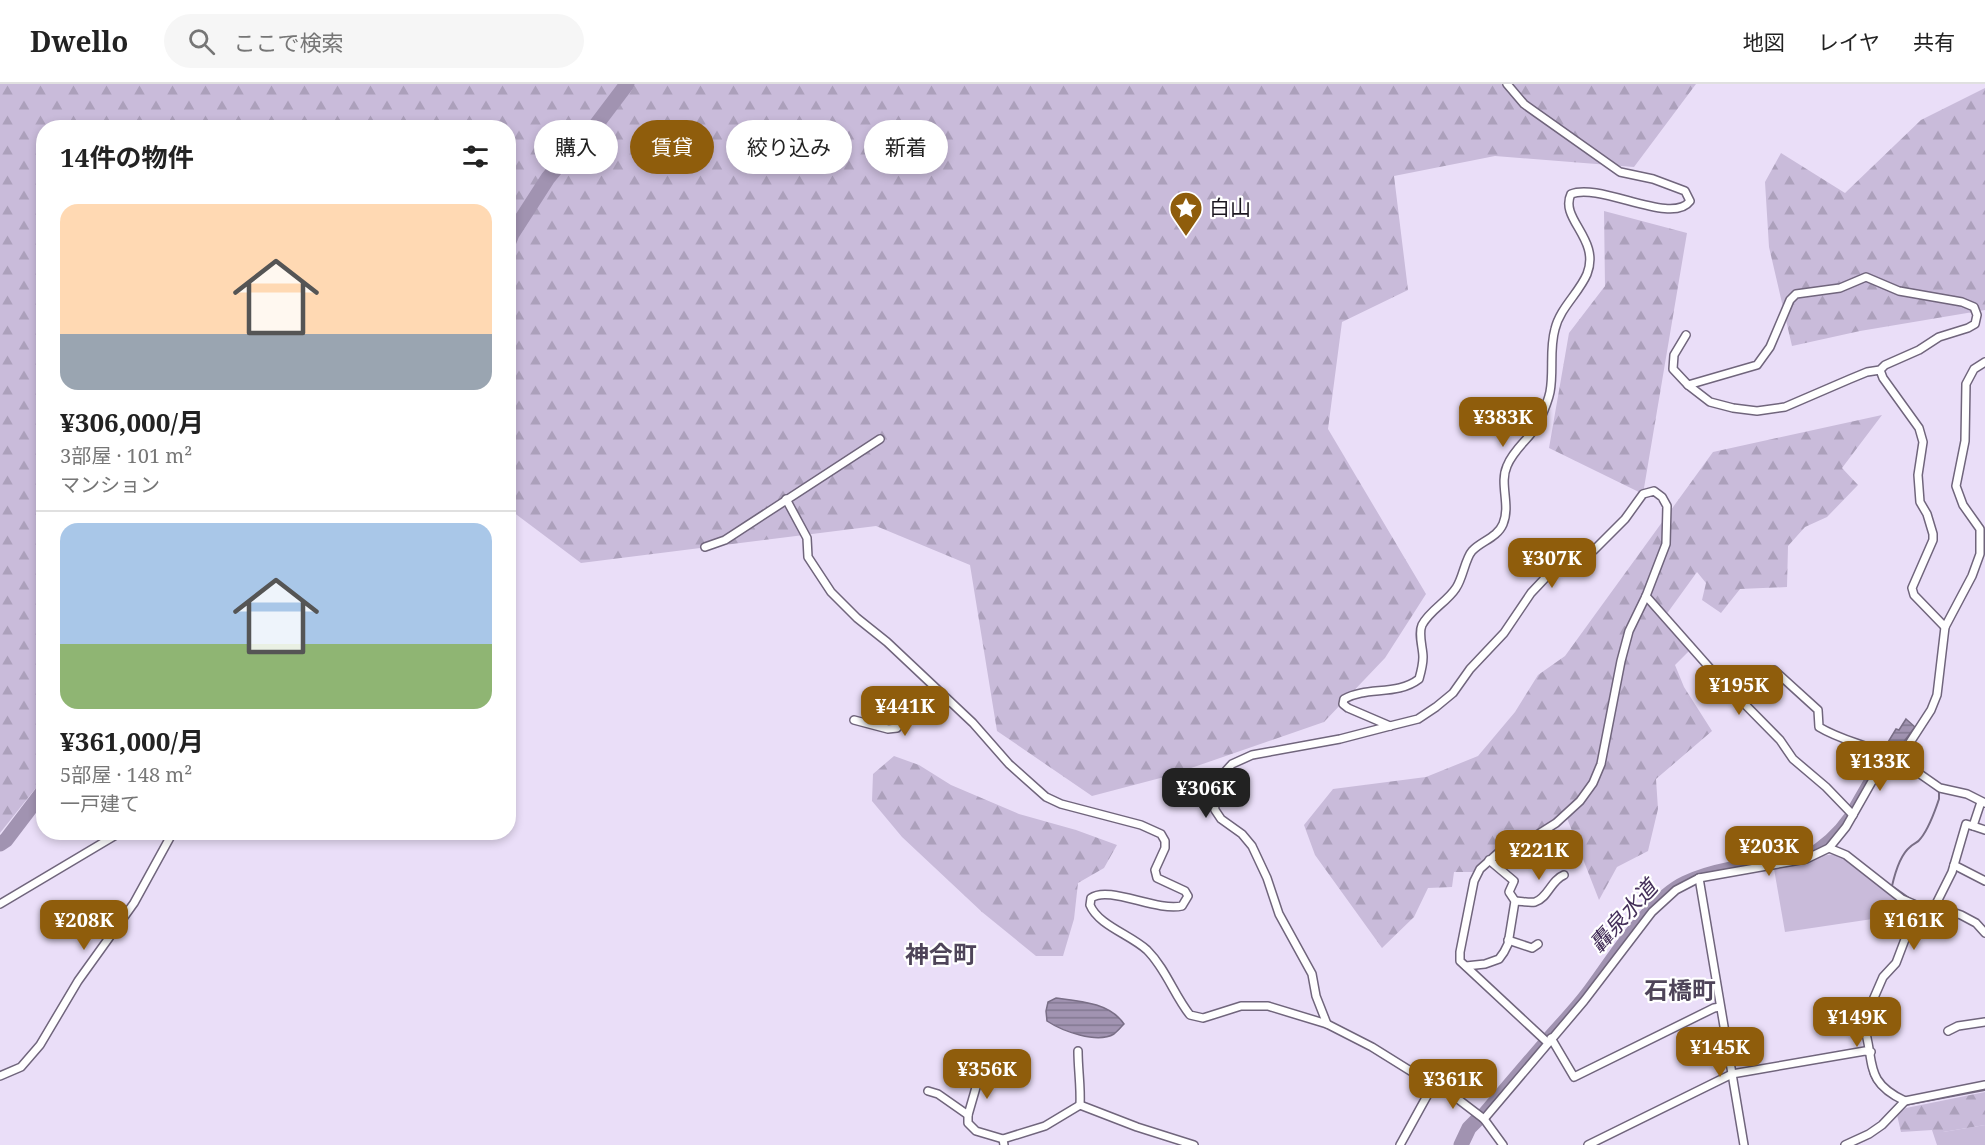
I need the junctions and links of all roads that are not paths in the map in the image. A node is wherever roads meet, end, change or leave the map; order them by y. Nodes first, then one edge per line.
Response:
1 (1507, 84) edge
2 (1686, 335) dead end
3 (1985, 362) edge
4 (1880, 370) junction
5 (1688, 385) junction
6 (880, 439) dead end
7 (786, 499) junction
8 (705, 547) dead end
9 (1646, 596) junction
10 (1945, 627) junction
11 (1773, 670) dead end
12 (950, 702) junction
13 (854, 720) dead end
14 (1390, 726) junction
15 (1897, 754) junction
16 (1887, 755) junction
17 (1983, 802) edge
18 (1853, 815) junction
19 (1973, 826) junction
20 (1985, 830) edge
21 (108, 840) edge
22 (169, 840) edge
23 (1829, 848) junction
24 (1489, 861) junction
25 (1954, 865) junction
26 (1564, 875) dead end
27 (1699, 878) junction
28 (1985, 881) edge
29 (1515, 901) junction
30 (0, 904) edge
31 (1935, 906) junction
32 (1923, 908) junction
33 (1985, 933) edge
34 (1508, 940) junction
35 (1538, 944) dead end
36 (1466, 966) junction
37 (1720, 1007) junction
38 (1985, 1022) edge
39 (1327, 1024) junction
40 (1948, 1032) dead end
41 (1549, 1040) junction
42 (1078, 1051) dead end
43 (1871, 1052) junction
44 (1732, 1074) junction
45 (0, 1076) edge
46 (979, 1077) dead end
47 (1432, 1085) junction
48 (1985, 1085) edge
49 (928, 1091) dead end
50 (1905, 1101) junction
51 (1080, 1105) junction
52 (968, 1115) junction
53 (1484, 1119) junction
54 (1004, 1142) edge
55 (1194, 1145) edge
56 (1400, 1145) edge
57 (1503, 1145) edge
58 (1588, 1145) edge
59 (1744, 1145) edge
60 (1845, 1145) edge

1 - 14 street
2 - 5 street
3 - 10 street
4 - 5 street
4 - 5 street
4 - 10 street
6 - 7 street
7 - 8 street
7 - 12 street
9 - 14 street
9 - 18 street
9 - 24 street
10 - 15 street
11 - 16 street
12 - 13 street
12 - 39 street
14 - 39 street
15 - 16 street
15 - 17 street
16 - 18 street
17 - 19 street
18 - 23 street
19 - 20 street
19 - 25 street
21 - 30 street
22 - 45 street
23 - 27 street
23 - 32 street
24 - 29 street
24 - 36 street
25 - 28 street
25 - 31 street
26 - 29 street
27 - 37 street
27 - 41 street
29 - 34 street
31 - 32 street
31 - 33 street
32 - 43 street
34 - 35 street
34 - 36 street
36 - 41 street
37 - 41 street
37 - 44 street
38 - 40 street
39 - 47 street
41 - 53 street
42 - 51 street
43 - 44 street
43 - 50 street
44 - 58 street
44 - 59 street
46 - 52 street
47 - 53 street
47 - 56 street
48 - 50 street
49 - 52 street
50 - 60 street
51 - 54 street
51 - 55 street
52 - 54 street
53 - 57 street

